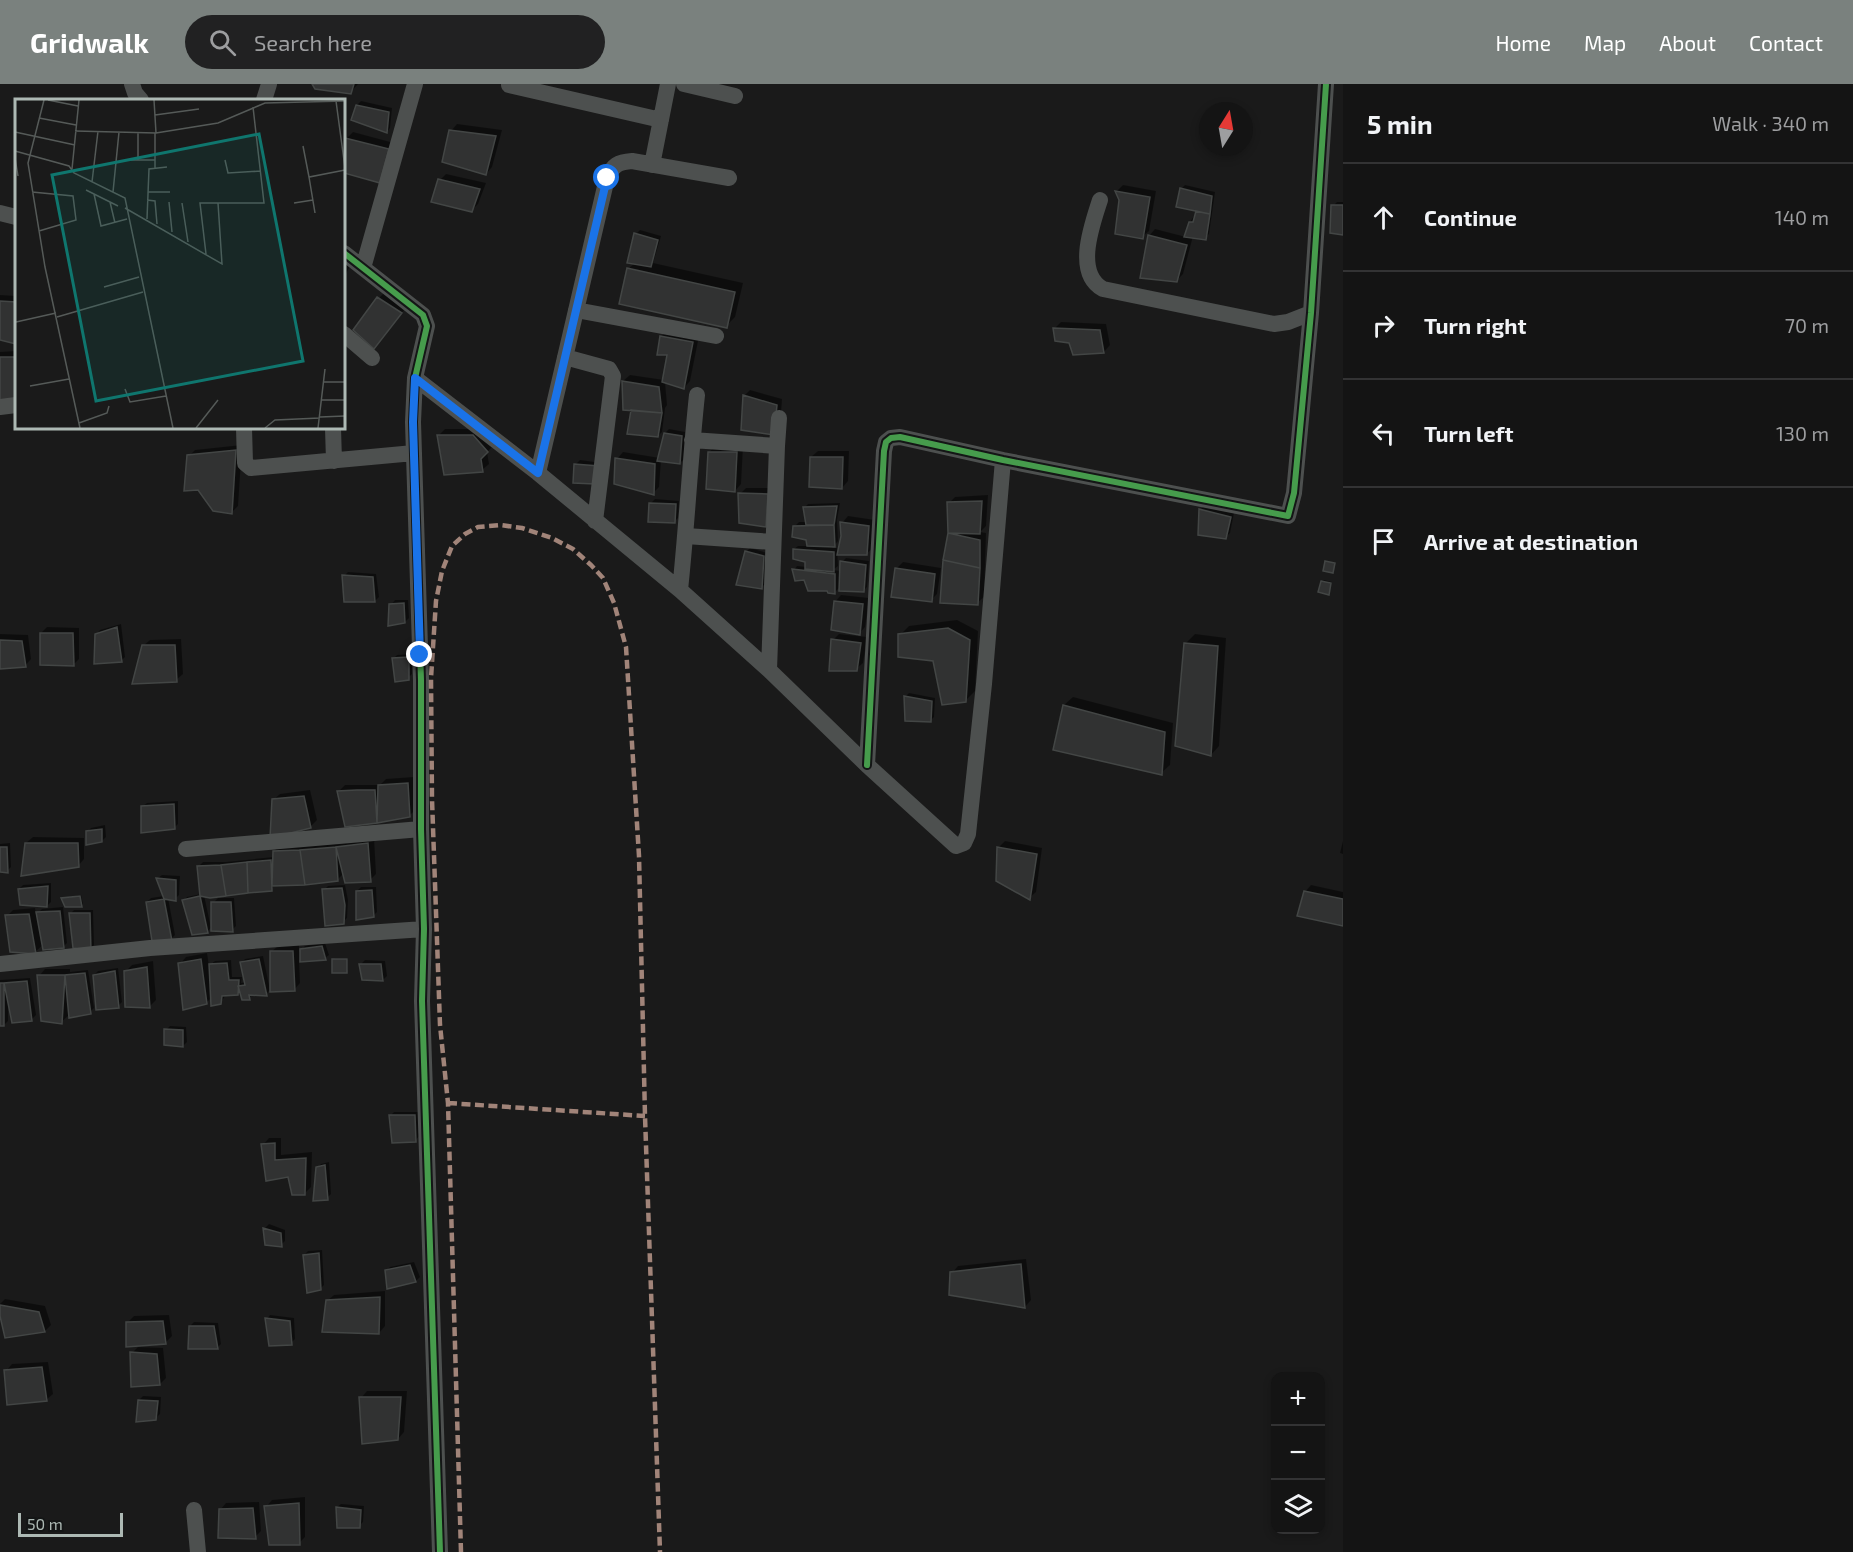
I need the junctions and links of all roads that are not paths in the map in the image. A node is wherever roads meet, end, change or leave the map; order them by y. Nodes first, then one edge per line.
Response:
1 (132, 84) edge
2 (269, 84) edge
3 (415, 84) edge
4 (668, 84) edge
5 (684, 84) edge
6 (1326, 84) edge
7 (509, 85) edge
8 (555, 90) edge
9 (735, 96) dead end
10 (140, 99) edge
11 (264, 99) edge
12 (661, 120) junction
13 (652, 165) junction
14 (729, 178) dead end
15 (1100, 200) dead end
16 (0, 213) edge
17 (15, 217) edge
18 (345, 254) edge
19 (363, 268) junction
20 (576, 310) junction
21 (1311, 314) junction
22 (345, 335) edge
23 (716, 336) dead end
24 (565, 357) junction
25 (372, 358) dead end
26 (415, 378) junction
27 (698, 395) dead end
28 (15, 405) edge
29 (0, 407) edge
30 (779, 418) dead end
31 (244, 429) edge
32 (333, 429) edge
33 (692, 440) junction
34 (777, 446) junction
35 (414, 453) junction
36 (1003, 460) junction
37 (334, 461) junction
38 (538, 473) junction
39 (595, 521) junction
40 (686, 536) junction
41 (773, 542) junction
42 (680, 590) junction
43 (769, 670) junction
44 (867, 765) junction
45 (421, 829) junction
46 (186, 849) dead end
47 (424, 929) junction
48 (0, 964) edge
49 (194, 1510) dead end
50 (198, 1552) edge
51 (440, 1552) edge

1 - 10 street
2 - 11 street
3 - 19 street
4 - 12 street
5 - 9 street
6 - 21 street
7 - 8 street
8 - 12 street
12 - 13 street
13 - 14 street
13 - 20 street
15 - 21 street
16 - 17 street
18 - 19 street
19 - 26 street
20 - 23 street
20 - 24 street
21 - 36 street
22 - 25 street
24 - 38 street
24 - 39 street
26 - 35 street
26 - 38 street
27 - 33 street
28 - 29 street
30 - 34 street
31 - 37 street
32 - 37 street
33 - 34 street
33 - 40 street
34 - 41 street
35 - 37 street
35 - 45 street
36 - 44 street
36 - 44 street
38 - 39 street
39 - 42 street
40 - 41 street
40 - 42 street
41 - 43 street
42 - 43 street
43 - 44 street
45 - 46 street
45 - 47 street
47 - 48 street
47 - 51 street
49 - 50 street

